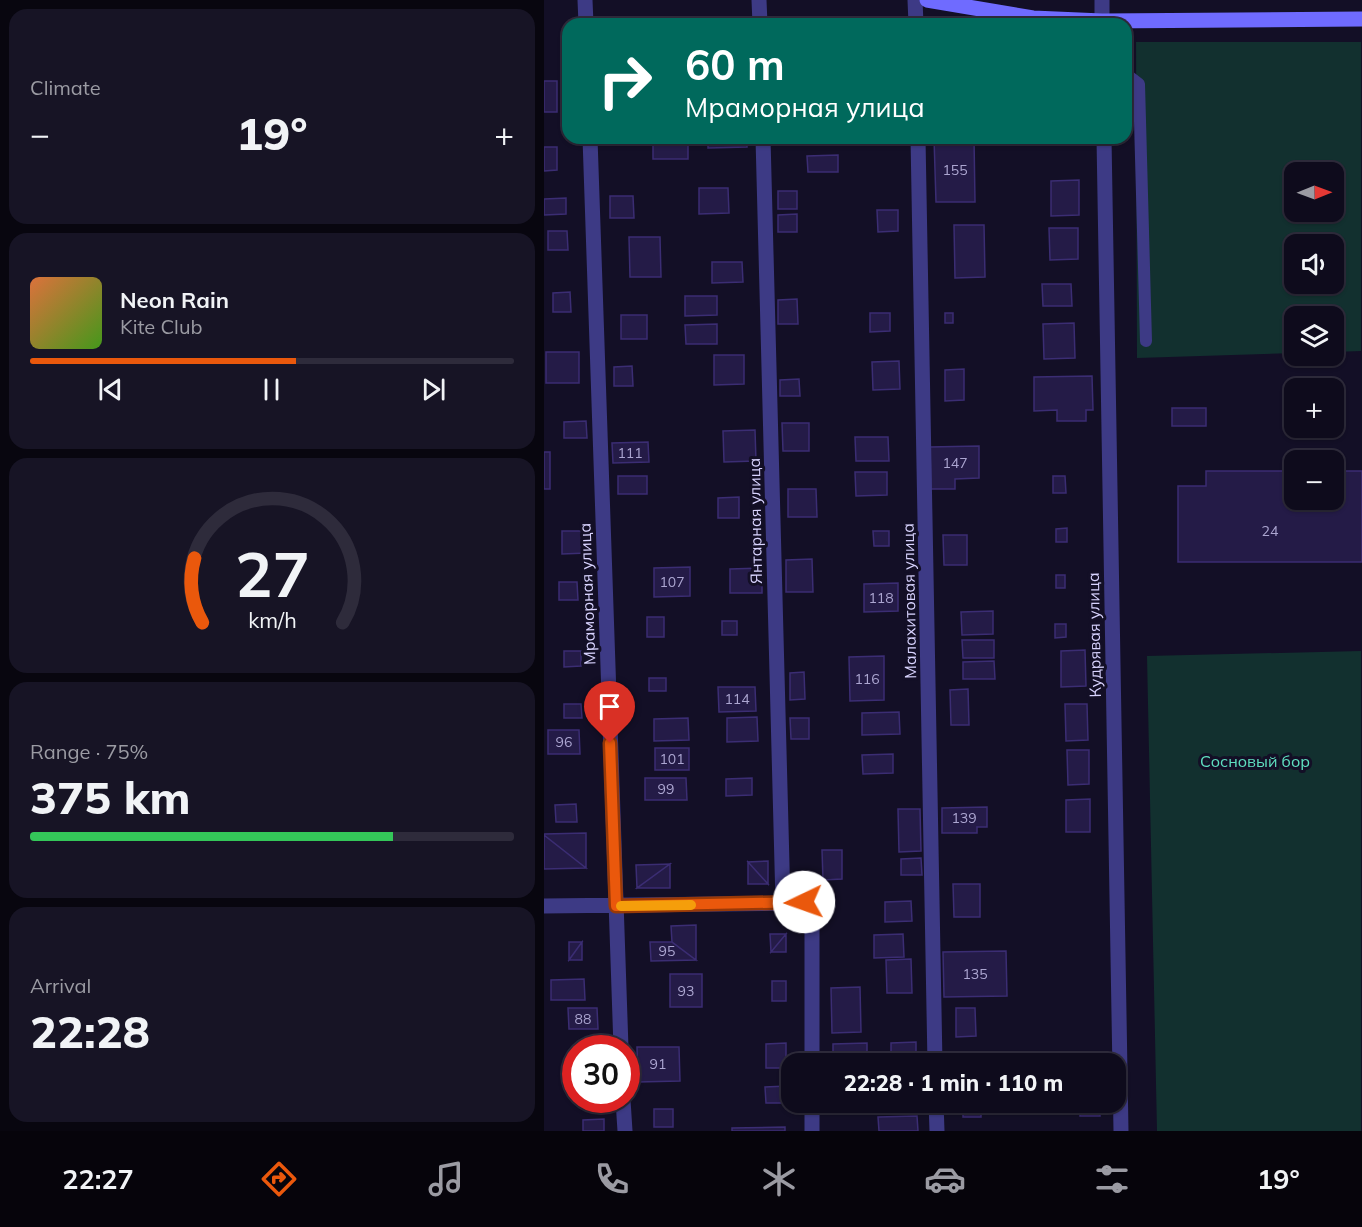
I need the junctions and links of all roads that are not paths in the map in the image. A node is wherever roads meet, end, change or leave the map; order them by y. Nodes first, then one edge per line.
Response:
1 (585, 0) edge
2 (759, 0) edge
3 (915, 0) edge
4 (927, 0) edge
5 (1102, 0) edge
6 (586, 18) edge
7 (760, 18) edge
8 (916, 18) edge
9 (1033, 18) edge
10 (1102, 18) edge
11 (1362, 19) edge
12 (1132, 23) edge
13 (1132, 79) edge
14 (590, 144) edge
15 (763, 144) edge
16 (918, 144) edge
17 (1104, 144) edge
18 (1146, 340) dead end
19 (783, 903) junction
20 (544, 906) edge
21 (616, 906) junction
22 (621, 1035) edge
23 (812, 1053) edge
24 (935, 1053) edge
25 (624, 1113) edge
26 (812, 1113) edge
27 (936, 1113) edge
28 (625, 1131) edge
29 (812, 1131) edge
30 (937, 1131) edge
31 (1121, 1131) edge

1 - 6 street
2 - 7 street
3 - 8 street
4 - 9 main road
5 - 10 street
11 - 12 main road
13 - 18 lane
14 - 21 street, Мраморная улица
15 - 19 street, Янтарная улица
16 - 24 street, Малахитовая улица
17 - 31 street, Кудрявая улица
19 - 21 street
19 - 23 street
20 - 21 street
21 - 22 street, Мраморная улица
25 - 28 street
26 - 29 street
27 - 30 street

